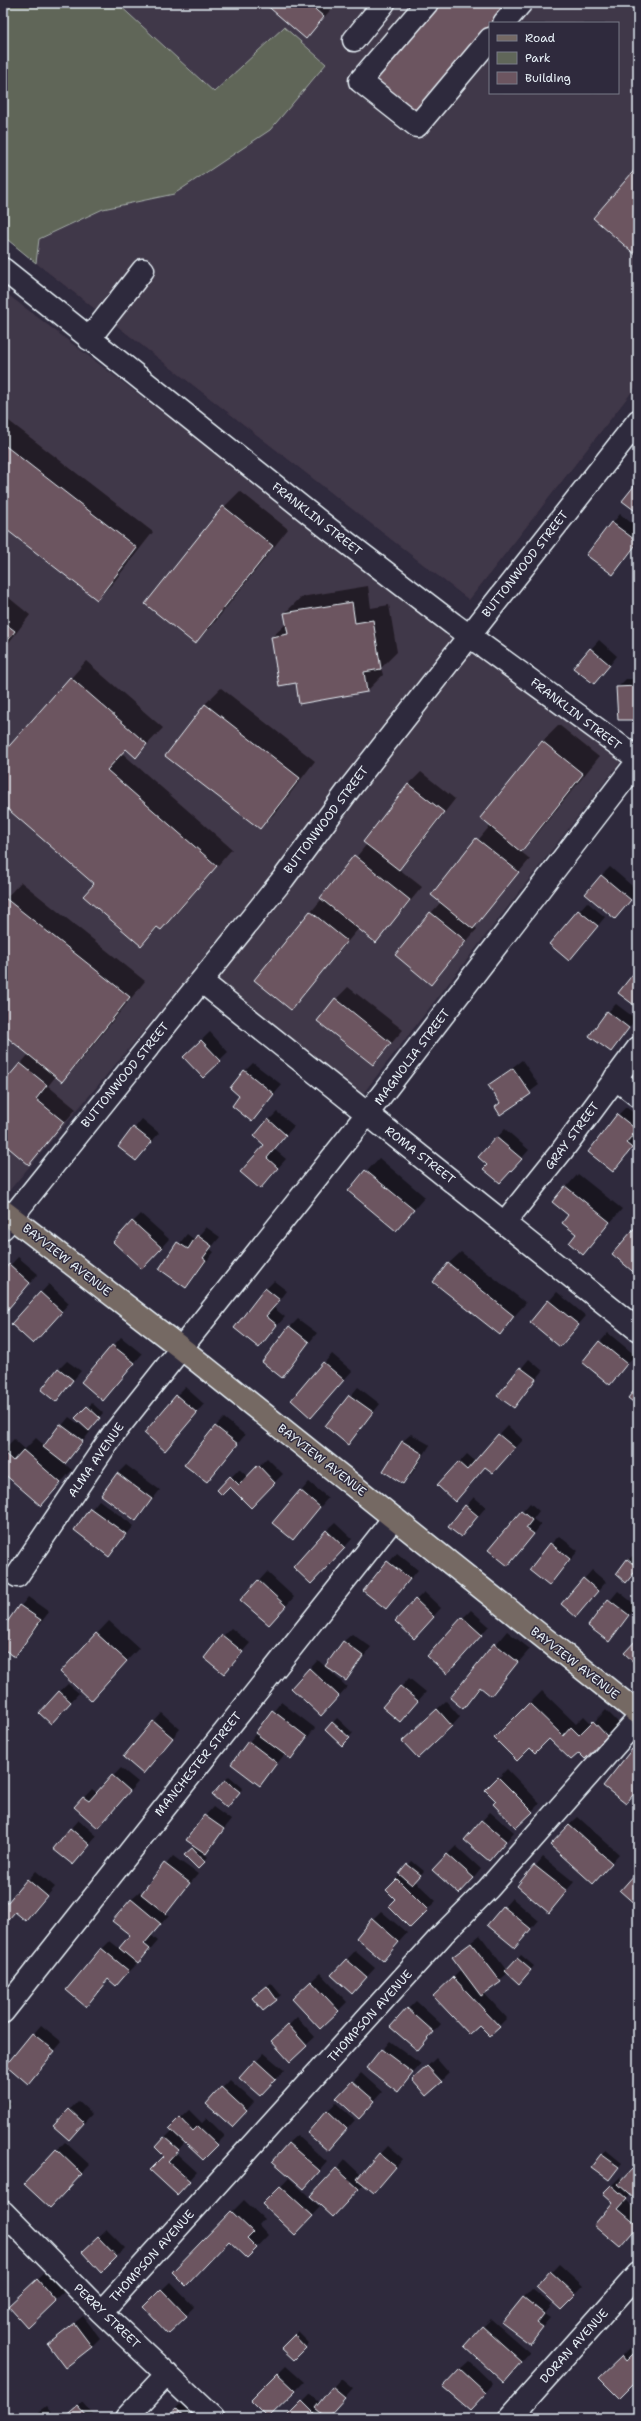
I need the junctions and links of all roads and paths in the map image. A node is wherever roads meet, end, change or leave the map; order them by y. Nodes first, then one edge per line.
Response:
1 (384, 3) edge
2 (427, 3) edge
3 (521, 3) edge
4 (505, 22) edge
5 (354, 40) dead end
6 (489, 40) edge
7 (3, 269) edge
8 (143, 270) dead end
9 (89, 339) junction
10 (638, 421) edge
11 (469, 635) junction
12 (638, 760) edge
13 (201, 981) junction
14 (638, 1048) edge
15 (615, 1078) junction
16 (638, 1096) edge
17 (367, 1114) junction
18 (6, 1219) edge
19 (505, 1222) junction
20 (638, 1330) edge
21 (181, 1348) junction
22 (394, 1518) junction
23 (17, 1576) dead end
24 (638, 1713) edge
25 (638, 1719) edge
26 (3, 2012) edge
27 (3, 2212) edge
28 (638, 2274) edge
29 (101, 2312) junction
30 (167, 2374) junction
31 (126, 2418) edge
32 (213, 2418) edge
33 (510, 2418) edge

1 - 5 street
2 - 6 street
3 - 4 street
7 - 9 street, FRANKLIN STREET
8 - 9 street
9 - 11 street, FRANKLIN STREET
10 - 11 street, BUTTONWOOD STREET
11 - 12 street, FRANKLIN STREET
11 - 13 street, BUTTONWOOD STREET
12 - 17 street, MAGNOLIA STREET
13 - 17 street, ROMA STREET
13 - 18 street, BUTTONWOOD STREET
14 - 15 street, GRAY STREET
15 - 16 street
15 - 19 street, GRAY STREET
17 - 19 street, ROMA STREET
17 - 21 street, MAGNOLIA STREET
18 - 21 main road, BAYVIEW AVENUE
19 - 20 street, ROMA STREET
21 - 22 main road, BAYVIEW AVENUE
21 - 23 street, ALMA AVENUE
22 - 24 main road, BAYVIEW AVENUE
22 - 26 street, MANCHESTER STREET
25 - 29 street, THOMPSON AVENUE
27 - 29 street, PERRY STREET
28 - 33 street, DORAN AVENUE
29 - 30 street, PERRY STREET
30 - 31 street
30 - 32 street, PERRY STREET

